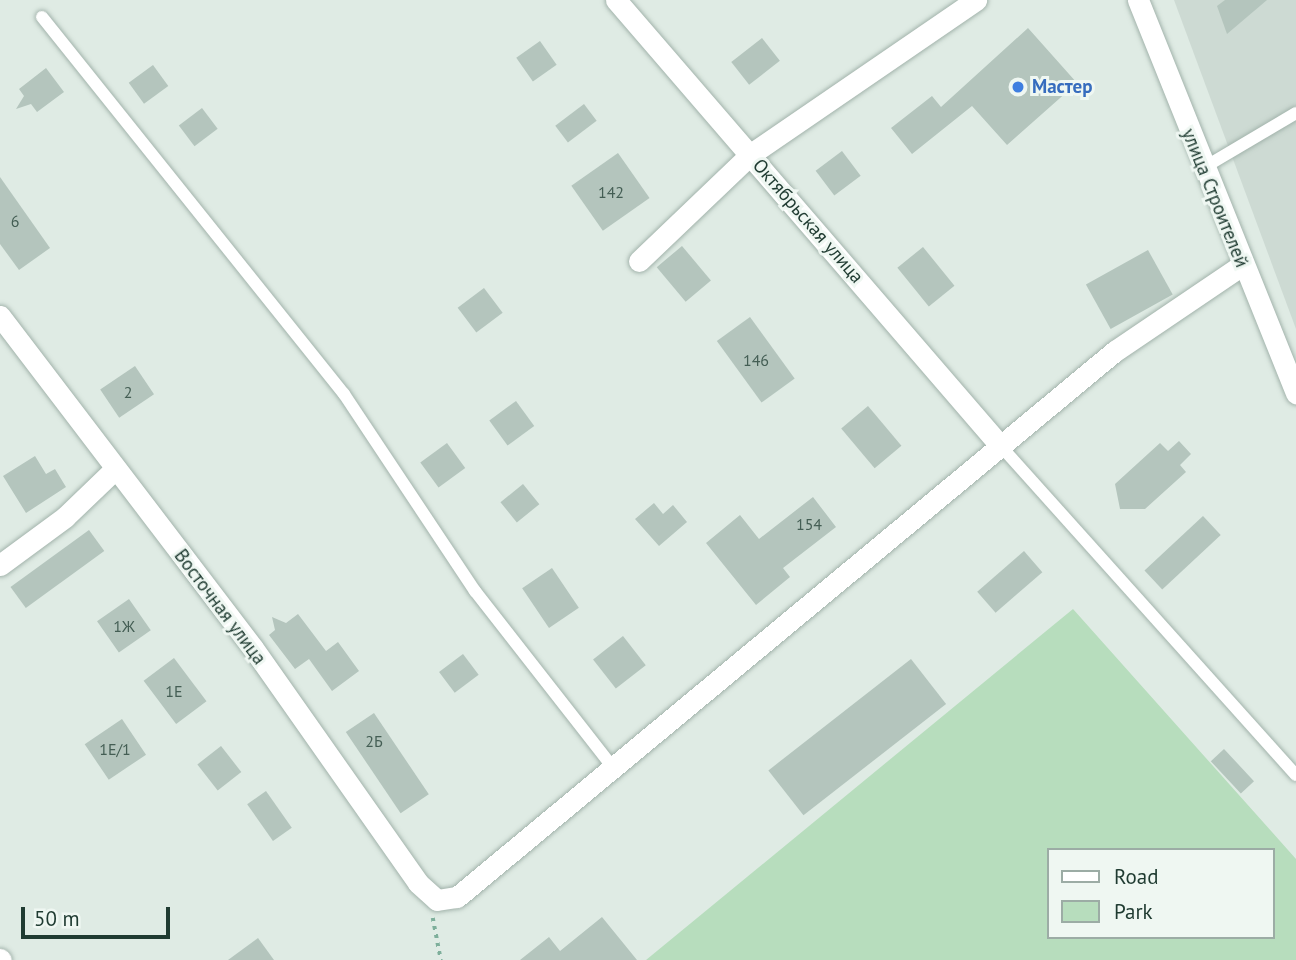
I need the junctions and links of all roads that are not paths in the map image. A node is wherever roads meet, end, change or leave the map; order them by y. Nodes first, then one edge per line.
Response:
1 (616, 0) edge
2 (976, 0) edge
3 (1138, 0) edge
4 (42, 17) dead end
5 (1296, 113) edge
6 (751, 155) junction
7 (1203, 168) junction
8 (639, 261) dead end
9 (1242, 265) junction
10 (0, 316) edge
11 (1296, 394) edge
12 (998, 443) junction
13 (114, 470) junction
14 (0, 565) edge
15 (614, 769) junction
16 (1296, 775) edge

1 - 6 street, Октябрьская улица
2 - 6 street
3 - 7 street, улица Строителей
4 - 15 lane
5 - 7 lane
6 - 8 street
6 - 12 street, Октябрьская улица
7 - 9 street, улица Строителей
9 - 11 street, улица Строителей
9 - 12 street
10 - 13 street, Восточная улица
12 - 15 street
12 - 16 lane
13 - 14 street
13 - 15 street, Восточная улица

